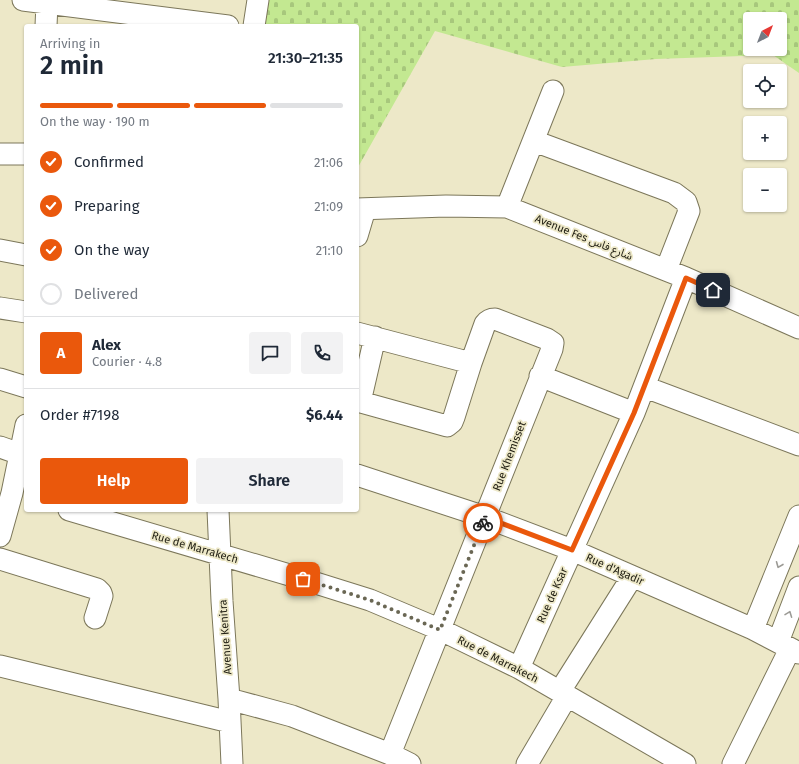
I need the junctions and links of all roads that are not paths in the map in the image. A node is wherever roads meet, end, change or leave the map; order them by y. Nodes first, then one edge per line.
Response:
1 (24, 0) edge
2 (258, 0) edge
3 (47, 3) junction
4 (46, 24) edge
5 (212, 24) edge
6 (254, 24) edge
7 (553, 91) dead end
8 (534, 141) junction
9 (0, 154) edge
10 (24, 154) edge
11 (507, 207) junction
12 (361, 209) edge
13 (359, 222) edge
14 (0, 250) edge
15 (24, 255) edge
16 (666, 270) junction
17 (686, 278) junction
18 (0, 308) edge
19 (24, 312) edge
20 (799, 328) edge
21 (366, 335) edge
22 (471, 362) junction
23 (540, 376) junction
24 (0, 379) edge
25 (24, 386) edge
26 (645, 387) junction
27 (359, 402) edge
28 (634, 413) junction
29 (23, 442) edge
30 (799, 446) edge
31 (0, 447) edge
32 (359, 476) edge
33 (13, 493) edge
34 (76, 512) edge
35 (218, 512) edge
36 (799, 516) edge
37 (485, 517) junction
38 (0, 536) edge
39 (795, 539) edge
40 (572, 550) junction
41 (219, 554) junction
42 (0, 559) edge
43 (632, 576) junction
44 (799, 587) edge
45 (95, 618) dead end
46 (753, 629) junction
47 (440, 630) junction
48 (789, 648) edge
49 (0, 666) edge
50 (519, 668) junction
51 (563, 694) junction
52 (230, 699) junction
53 (230, 722) junction
54 (390, 754) junction
55 (232, 764) edge
56 (410, 764) edge
57 (527, 764) edge
58 (685, 764) edge
59 (733, 764) edge

1 - 3 street
2 - 6 street
3 - 4 street
3 - 5 street
7 - 8 street
8 - 11 street
8 - 16 street
9 - 10 street
11 - 12 street, Avenue Fes شارع فاس
11 - 16 street, Avenue Fes شارع فاس
12 - 13 street
14 - 15 street
16 - 17 street, Avenue Fes شارع فاس
17 - 20 street, Avenue Fes شارع فاس
17 - 26 street, Rue de Ksar
18 - 19 street
21 - 22 street
21 - 27 street
22 - 23 street, Rue Khemisset
22 - 27 street
23 - 28 street
23 - 37 street, Rue Khemisset
24 - 25 street
26 - 28 street, Rue de Ksar
26 - 30 street
28 - 40 street, Rue de Ksar
29 - 31 street
29 - 33 street
32 - 37 street, Rue d'Agadir
33 - 38 street
34 - 41 street, Rue de Marrakech
35 - 41 street, Avenue Kenitra
36 - 39 street
37 - 40 street, Rue d'Agadir
37 - 47 street, Rue Khemisset
39 -> 46 street
40 - 43 street, Rue d'Agadir
40 - 50 street, Rue de Ksar
41 - 47 street, Rue de Marrakech
41 - 52 street, Avenue Kenitra
42 - 45 street
43 - 46 street, Rue d'Agadir
43 - 51 street
48 -> 44 street
46 - 48 street, Rue d'Agadir
47 - 50 street, Rue de Marrakech
47 - 54 street, Rue Khemisset
48 - 59 street
49 - 53 street
50 - 51 street, Rue de Marrakech
51 - 57 street
51 - 58 street, Rue de Marrakech
52 - 53 street, Avenue Kenitra
52 - 54 street
53 - 55 street, Avenue Kenitra
54 - 56 street

